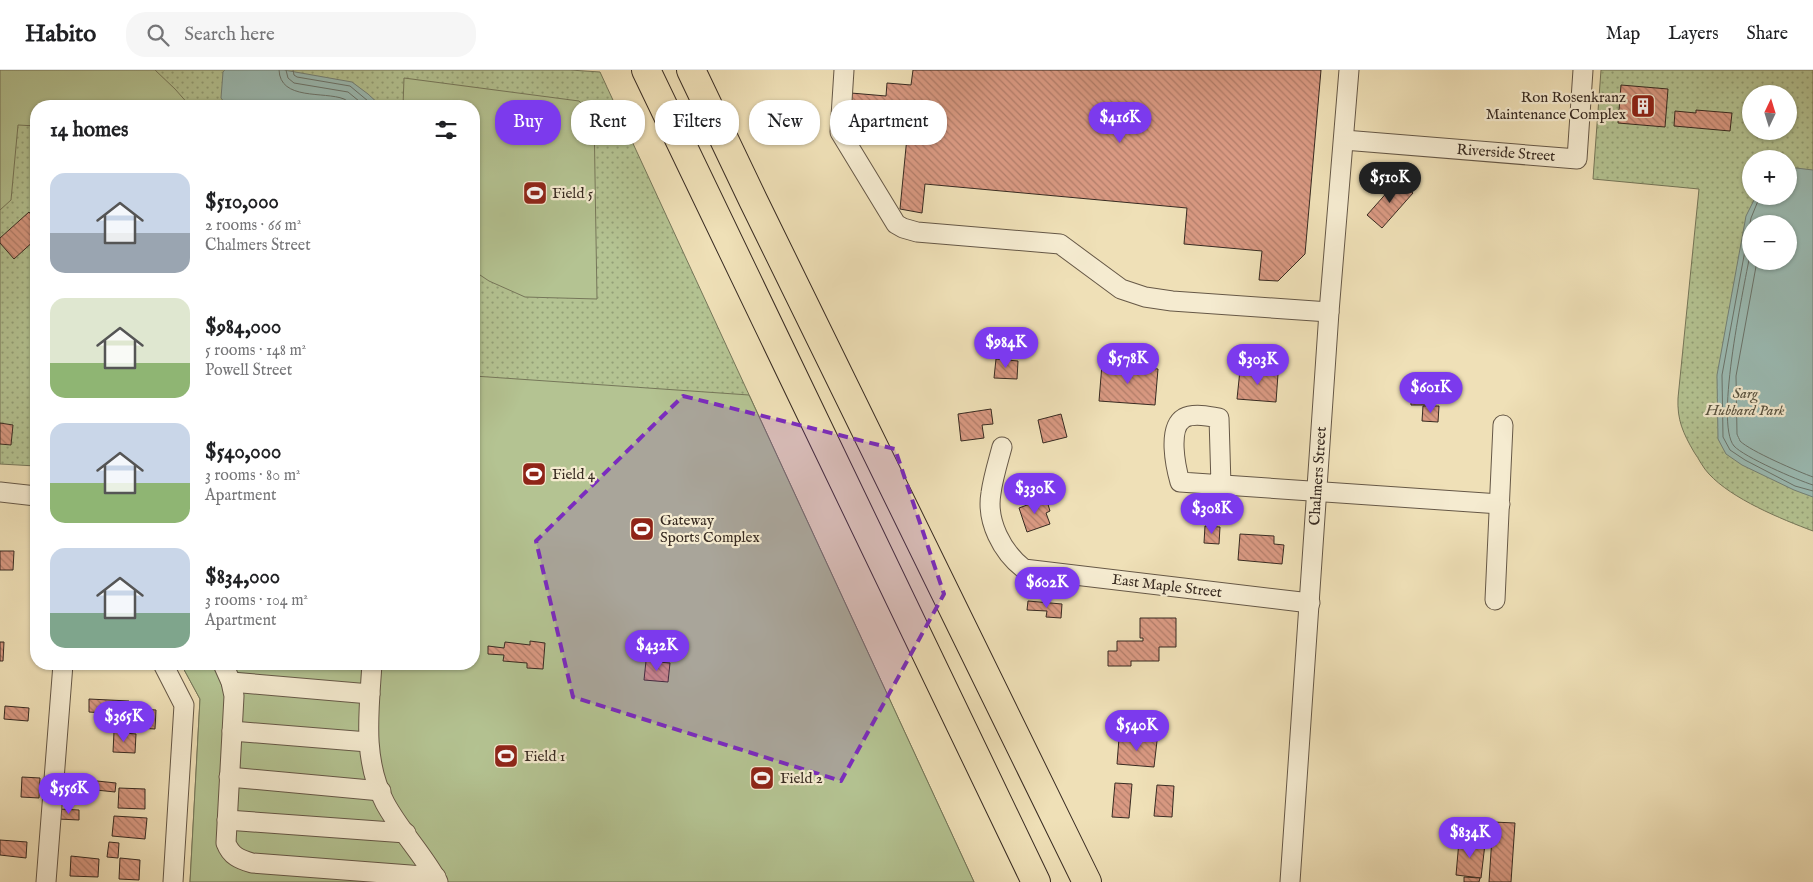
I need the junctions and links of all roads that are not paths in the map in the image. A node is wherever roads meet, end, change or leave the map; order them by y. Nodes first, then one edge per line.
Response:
1 (626, 70) edge
2 (646, 70) edge
3 (691, 70) edge
4 (708, 70) edge
5 (844, 70) edge
6 (1349, 70) edge
7 (1583, 70) edge
8 (1344, 140) junction
9 (753, 200) junction
10 (1330, 312) junction
11 (1503, 425) dead end
12 (1002, 447) dead end
13 (843, 481) junction
14 (1221, 485) dead end
15 (1317, 491) junction
16 (0, 492) edge
17 (30, 495) edge
18 (1500, 504) junction
19 (1494, 600) dead end
20 (1310, 603) junction
21 (63, 670) edge
22 (166, 670) edge
23 (226, 670) edge
24 (372, 670) edge
25 (231, 682) junction
26 (370, 694) junction
27 (232, 731) junction
28 (368, 742) junction
29 (229, 777) junction
30 (381, 791) junction
31 (227, 820) junction
32 (406, 833) junction
33 (437, 880) edge
34 (46, 882) edge
35 (174, 882) edge
36 (1036, 882) edge
37 (1087, 882) edge
38 (1290, 882) edge

1 - 13 highway
2 - 13 highway
3 - 9 highway
4 - 9 highway
5 - 10 street
6 - 8 street, Chalmers Street
7 - 8 street, Riverside Street
8 - 10 street, Chalmers Street
9 - 37 highway
10 - 15 street, Chalmers Street
11 - 18 street
12 - 20 street, East Maple Street
13 - 36 highway
14 - 15 street
15 - 18 street
15 - 20 street, Chalmers Street
16 - 17 street
18 - 19 street
20 - 38 street, Chalmers Street
21 - 34 street
22 - 35 street
23 - 25 street
24 - 26 street
25 - 26 street
25 - 27 street
26 - 28 street
27 - 28 street
27 - 29 street
28 - 30 street
29 - 30 street
29 - 31 street
30 - 32 street
31 - 32 street
31 - 33 street
32 - 33 street

